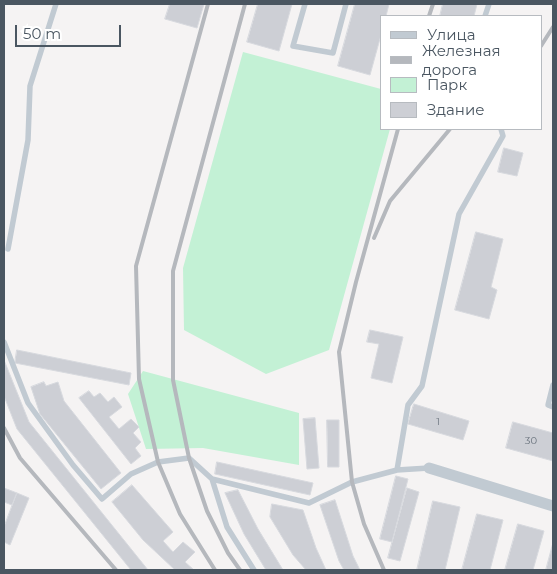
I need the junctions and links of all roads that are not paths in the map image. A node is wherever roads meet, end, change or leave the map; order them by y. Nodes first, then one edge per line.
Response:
1 (56, 4) edge
2 (305, 4) edge
3 (346, 4) edge
4 (501, 130) edge
5 (8, 249) dead end
6 (4, 342) edge
7 (553, 385) edge
8 (553, 407) edge
9 (430, 468) joint
10 (397, 470) junction
11 (212, 479) junction
12 (553, 506) edge
13 (254, 570) edge

1 - 5 lane
2 - 3 lane
4 - 10 lane
6 - 11 lane
7 - 8 lane
9 - 10 lane
9 - 12 street
10 - 11 lane
11 - 13 lane

